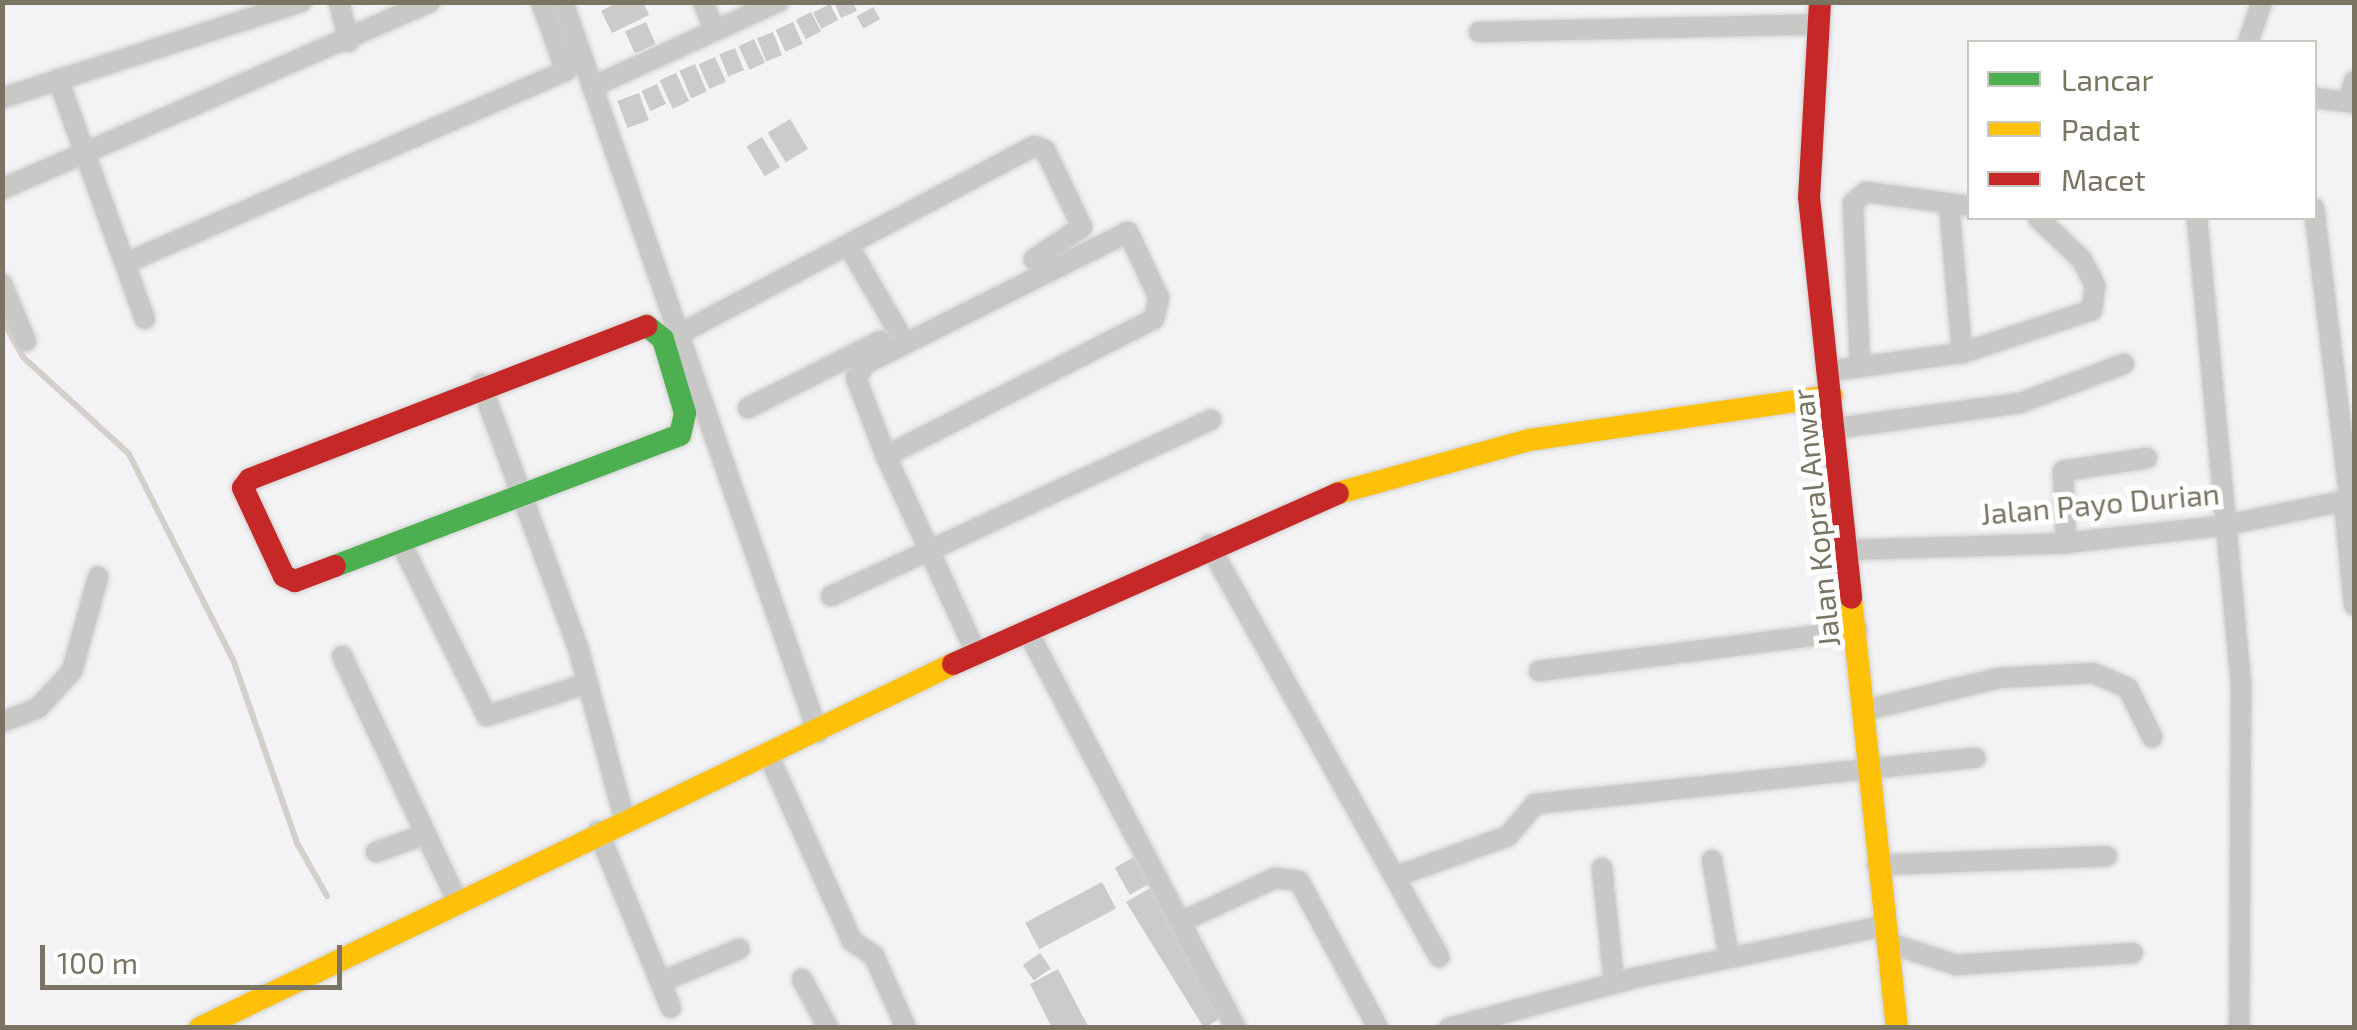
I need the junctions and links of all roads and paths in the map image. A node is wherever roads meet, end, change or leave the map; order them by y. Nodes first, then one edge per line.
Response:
1 (301, 2) edge
2 (339, 2) edge
3 (430, 2) edge
4 (541, 2) edge
5 (562, 2) edge
6 (703, 2) edge
7 (778, 2) edge
8 (2262, 2) edge
9 (1819, 14) edge
10 (715, 31) junction
11 (1479, 32) dead end
12 (2249, 40) edge
13 (349, 42) junction
14 (58, 79) junction
15 (592, 87) junction
16 (2353, 96) edge
17 (2, 98) edge
18 (2317, 98) edge
19 (87, 156) junction
20 (2, 190) edge
21 (1959, 205) edge
22 (2040, 220) edge
23 (2197, 220) edge
24 (2315, 220) edge
25 (848, 245) junction
26 (128, 262) junction
27 (2, 284) edge
28 (145, 319) dead end
29 (898, 331) junction
30 (681, 333) junction
31 (26, 341) dead end
32 (1962, 353) junction
33 (2124, 364) dead end
34 (1860, 366) junction
35 (1830, 371) junction
36 (481, 384) junction
37 (1832, 396) junction
38 (748, 408) dead end
39 (1211, 420) dead end
40 (1838, 428) junction
41 (886, 456) junction
42 (2146, 458) dead end
43 (522, 491) junction
44 (2350, 500) edge
45 (2220, 526) junction
46 (400, 541) junction
47 (2066, 542) junction
48 (1209, 545) junction
49 (1849, 550) junction
50 (931, 554) junction
51 (98, 577) dead end
52 (832, 596) dead end
53 (2354, 605) edge
54 (1857, 630) junction
55 (1028, 632) junction
56 (342, 656) dead end
57 (977, 656) junction
58 (1539, 671) dead end
59 (588, 683) junction
60 (1866, 710) junction
61 (2, 722) edge
62 (818, 732) junction
63 (2152, 737) dead end
64 (768, 754) junction
65 (1976, 758) dead end
66 (1870, 765) junction
67 (624, 818) junction
68 (598, 830) junction
69 (426, 834) junction
70 (376, 852) dead end
71 (2107, 856) dead end
72 (1712, 860) dead end
73 (1877, 865) junction
74 (1602, 868) dead end
75 (1397, 876) junction
76 (457, 900) junction
77 (1185, 920) junction
78 (1884, 934) junction
79 (739, 949) dead end
80 (2134, 954) dead end
81 (1440, 957) dead end
82 (1729, 958) junction
83 (802, 979) dead end
84 (660, 982) junction
85 (1614, 983) junction
86 (671, 1008) dead end
87 (202, 1027) edge
88 (828, 1028) edge
89 (906, 1028) edge
90 (1236, 1028) edge
91 (1378, 1028) edge
92 (1449, 1028) edge
93 (1897, 1028) edge
94 (2239, 1028) edge

1 - 14 street
2 - 13 street
3 - 13 street
4 - 26 street
5 - 15 street
6 - 10 street
7 - 10 street
8 - 12 street
9 - 11 street
9 - 35 street, Jalan Kopral Anwar
10 - 15 street
13 - 19 street
14 - 17 street
14 - 19 street
15 - 30 street
16 - 18 street
19 - 20 street
19 - 26 street
21 - 32 street
21 - 34 street
22 - 32 street
23 - 45 street
24 - 44 street
25 - 29 street
25 - 29 street
25 - 30 street
26 - 28 street
27 - 31 street
29 - 38 street
30 - 62 street
32 - 34 street
33 - 40 street
34 - 35 street
35 - 37 street, Jalan Kopral Anwar
36 - 43 street
36 - 43 street
36 - 46 street
37 - 40 street, Jalan Kopral Anwar
37 - 48 street
39 - 50 street
40 - 49 street, Jalan Kopral Anwar
41 - 41 street
41 - 50 street
42 - 47 street
43 - 46 street
43 - 59 street
44 - 45 street, Jalan Payo Durian
44 - 53 street
45 - 47 street, Jalan Payo Durian
45 - 94 street
46 - 59 street
47 - 49 street, Jalan Payo Durian
48 - 55 street
48 - 75 street
49 - 54 street, Jalan Kopral Anwar
50 - 52 street
50 - 57 street
51 - 61 street
54 - 58 street
54 - 60 street, Jalan Kopral Anwar
55 - 57 street
55 - 77 street
56 - 69 street
57 - 62 street
59 - 67 street
60 - 63 street
60 - 66 street, Jalan Kopral Anwar
62 - 64 street
64 - 67 street
64 - 89 street
65 - 66 street
66 - 73 street, Jalan Kopral Anwar
66 - 75 street
67 - 68 street
68 - 76 street
68 - 84 street
69 - 70 street
69 - 76 street
71 - 73 street
72 - 82 street
73 - 78 street, Jalan Kopral Anwar
74 - 85 street
75 - 81 street
76 - 87 street
77 - 90 street
77 - 91 street
78 - 80 street
78 - 82 street
78 - 93 street, Jalan Kopral Anwar
79 - 84 street
82 - 85 street
83 - 88 street
84 - 86 street
85 - 92 street

